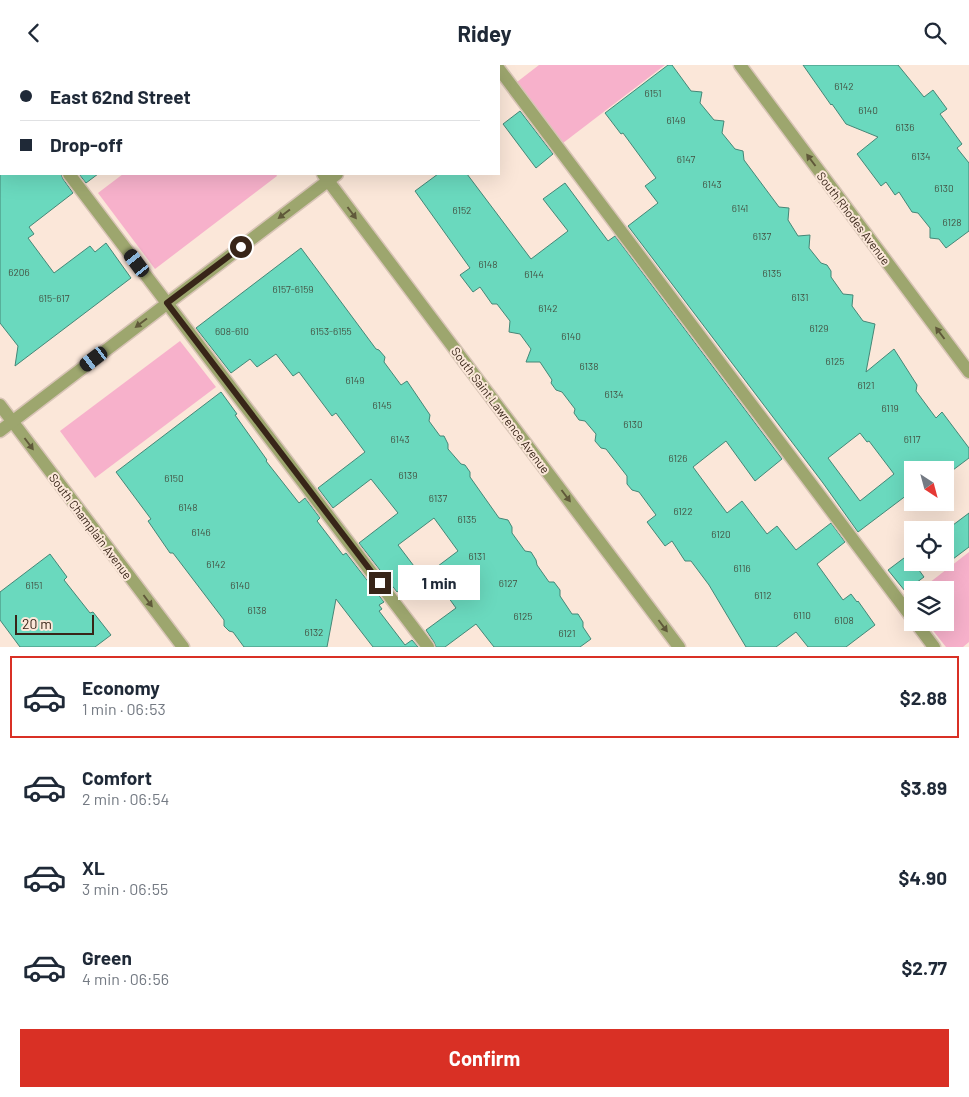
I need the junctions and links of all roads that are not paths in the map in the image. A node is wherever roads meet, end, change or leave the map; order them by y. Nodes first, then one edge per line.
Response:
1 (740, 65) edge
2 (500, 70) edge
3 (70, 175) edge
4 (329, 176) edge
5 (167, 303) junction
6 (969, 372) edge
7 (0, 405) edge
8 (13, 421) junction
9 (0, 431) edge
10 (904, 607) edge
11 (922, 631) edge
12 (183, 647) edge
13 (428, 647) edge
14 (679, 647) edge
15 (934, 647) edge

6 -> 1 street, South Rhodes Avenue
2 - 10 street
3 - 5 street
4 -> 5 street
4 -> 14 street, South Saint Lawrence Avenue
5 -> 8 street
5 - 13 street
7 - 8 street, South Champlain Avenue
8 - 9 street
8 -> 12 street, South Champlain Avenue
11 - 15 street

